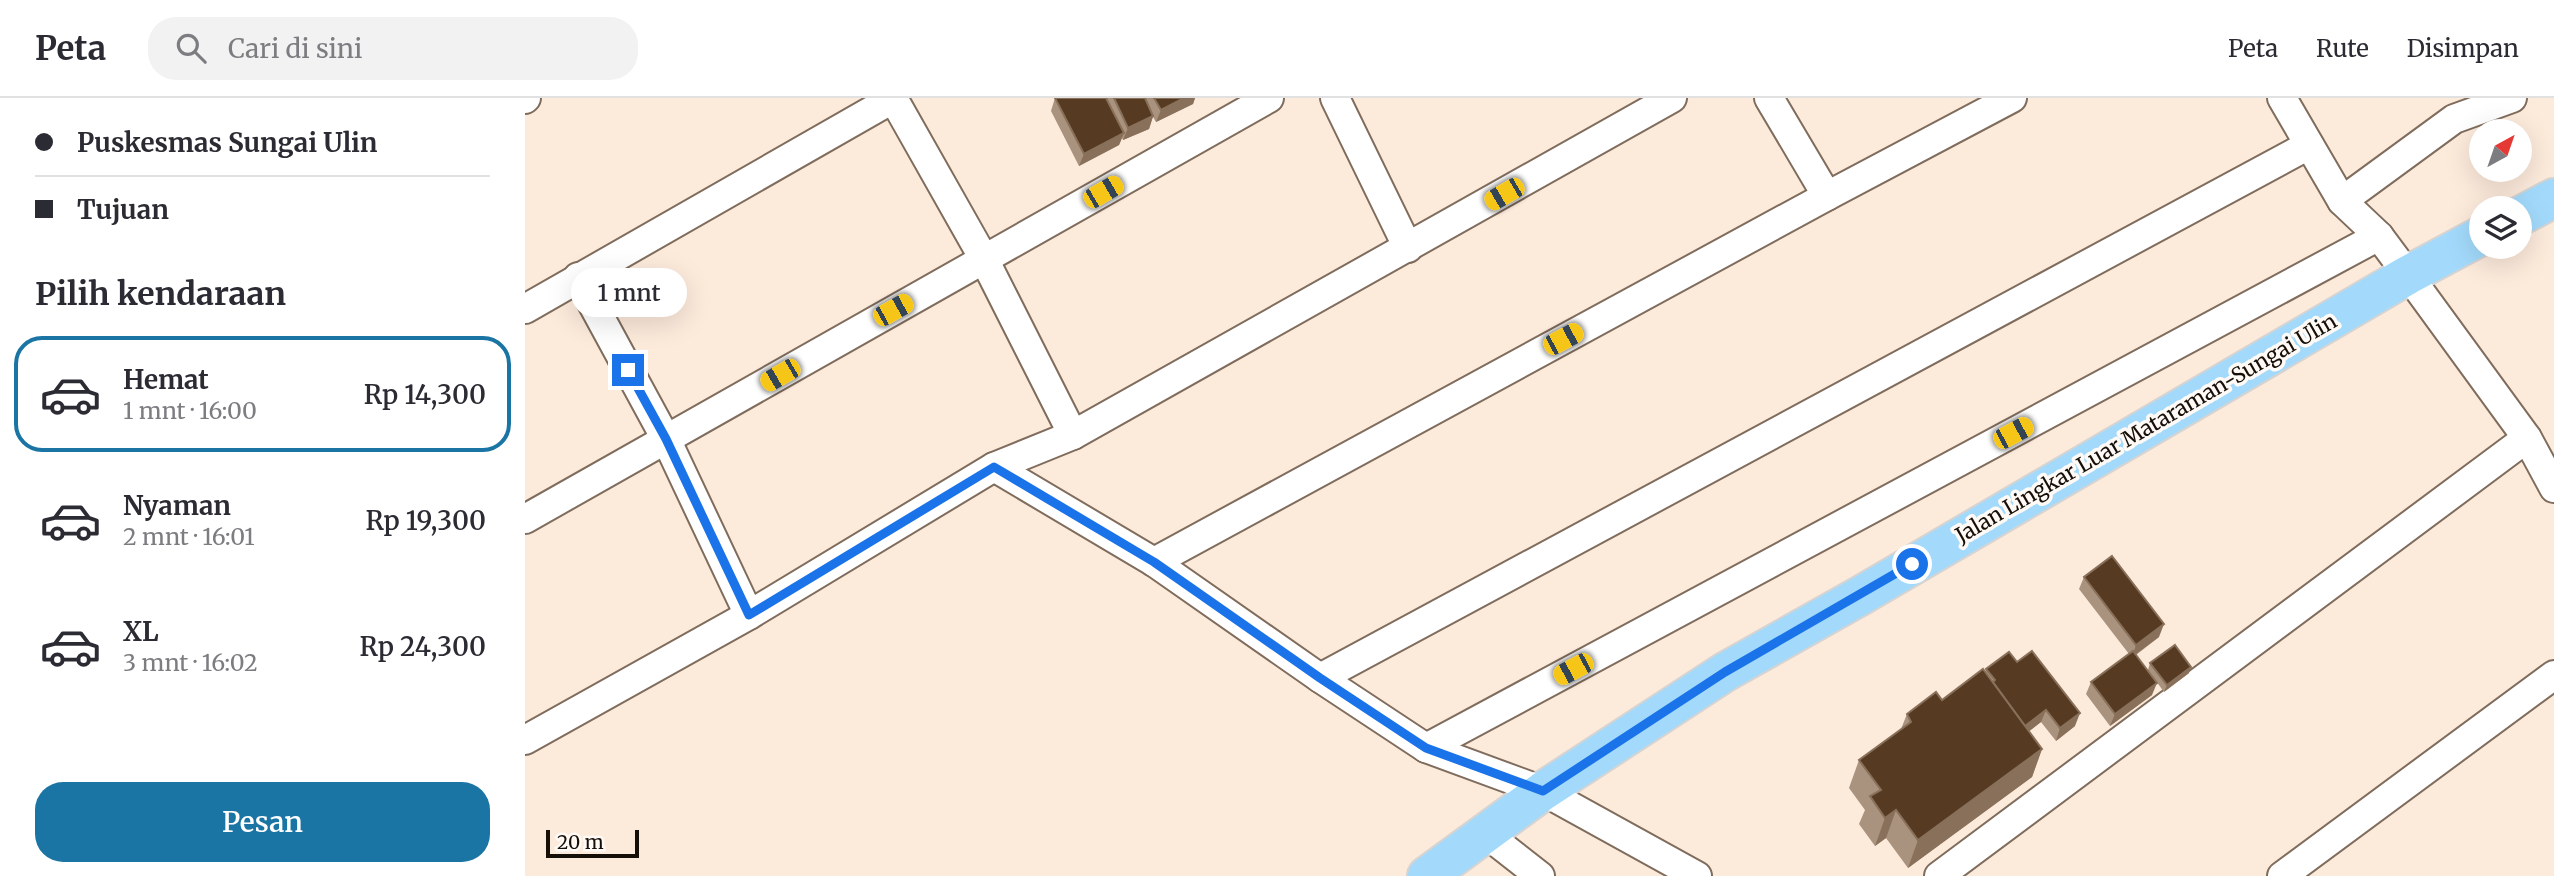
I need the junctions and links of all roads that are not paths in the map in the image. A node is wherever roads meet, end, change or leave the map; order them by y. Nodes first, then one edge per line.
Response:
1 (893, 98) edge
2 (1269, 98) edge
3 (1335, 98) edge
4 (1672, 98) edge
5 (1769, 98) edge
6 (2012, 98) edge
7 (2282, 98) edge
8 (2512, 98) edge
9 (2478, 104) edge
10 (2309, 145) junction
11 (1827, 195) junction
12 (2554, 198) edge
13 (2342, 201) junction
14 (2532, 210) edge
15 (2379, 236) junction
16 (2469, 242) edge
17 (1408, 248) junction
18 (984, 259) junction
19 (2408, 275) junction
20 (577, 277) junction
21 (525, 309) edge
22 (1073, 435) junction
23 (2527, 438) junction
24 (666, 439) junction
25 (994, 467) junction
26 (2554, 488) edge
27 (525, 519) edge
28 (1154, 562) junction
29 (749, 615) junction
30 (2554, 675) edge
31 (1320, 678) junction
32 (525, 740) edge
33 (1426, 748) junction
34 (1543, 791) junction
35 (1485, 833) junction
36 (1427, 876) edge
37 (1540, 876) edge
38 (1697, 876) edge
39 (1939, 876) edge
40 (2282, 876) edge

1 - 18 street
1 - 20 street
2 - 18 street
3 - 17 street
4 - 17 street
5 - 11 street
6 - 11 street
7 - 10 street
8 - 9 street
9 - 13 street
10 - 13 street
10 - 31 street
11 - 28 street
12 - 14 main road
13 - 15 street
15 - 19 street
15 - 33 street
16 - 19 main road, Jalan Lingkar Luar Mataraman-Sungai Ulin
17 - 22 street
18 - 22 street
18 - 24 street
19 - 23 street
19 - 34 main road, Jalan Lingkar Luar Mataraman-Sungai Ulin
20 - 21 street
20 - 24 street
22 - 25 street
23 - 26 street
23 - 39 street
24 - 27 street
24 - 29 street
25 - 28 street
25 - 29 street
28 - 31 street
29 - 32 street
30 - 40 street
31 - 33 street
33 - 34 street
34 - 35 main road, Jalan Lingkar Luar Mataraman-Sungai Ulin
34 - 38 street
35 - 36 main road, Jalan Lingkar Luar Mataraman-Sungai Ulin
35 - 37 street

